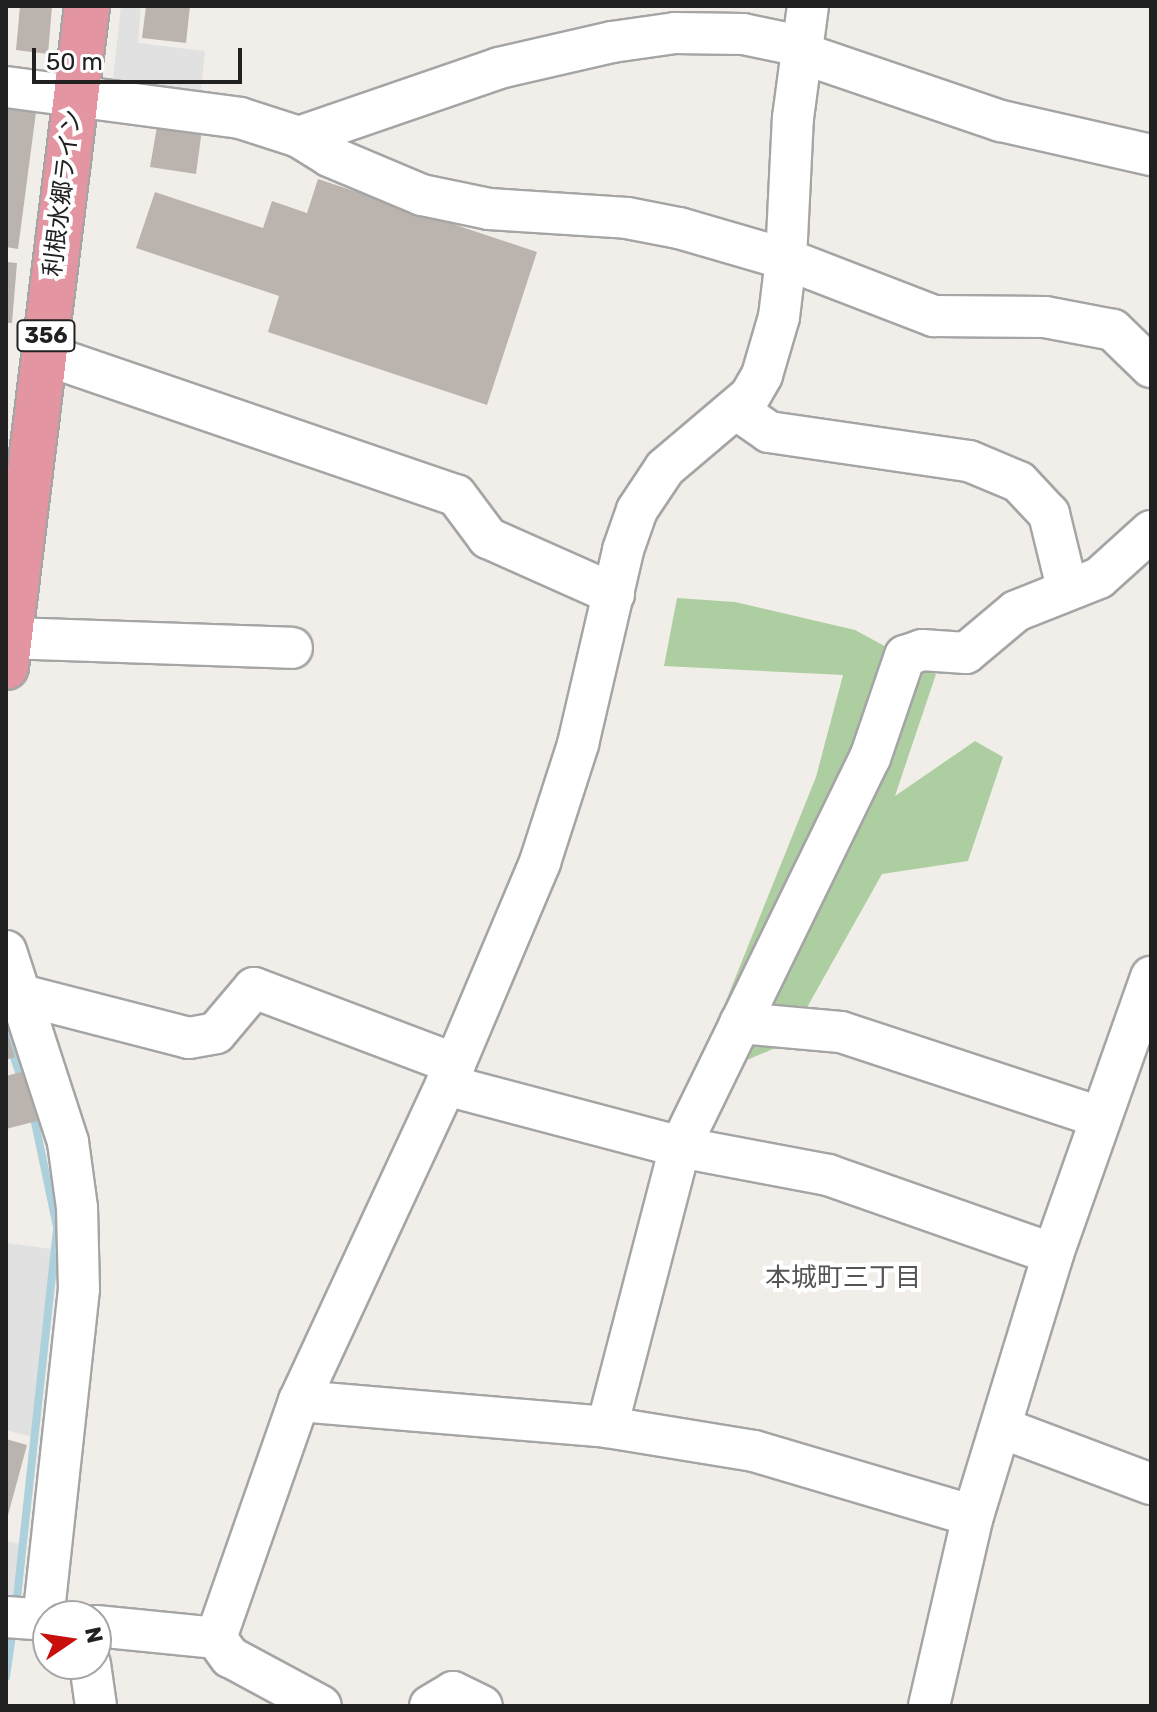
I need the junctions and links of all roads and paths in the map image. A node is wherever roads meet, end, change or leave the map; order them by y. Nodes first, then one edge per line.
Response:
1 (87, 6) edge
2 (808, 6) edge
3 (801, 49) junction
4 (6, 87) edge
5 (75, 92) junction
6 (299, 137) junction
7 (1151, 155) edge
8 (786, 259) junction
9 (43, 354) junction
10 (1151, 367) edge
11 (736, 409) junction
12 (1151, 531) edge
13 (1067, 588) junction
14 (614, 594) junction
15 (292, 648) dead end
16 (8, 652) edge
17 (6, 951) edge
18 (1151, 977) edge
19 (22, 995) junction
20 (740, 1023) junction
21 (450, 1075) junction
22 (1091, 1114) dead end
23 (680, 1147) junction
24 (1053, 1254) junction
25 (299, 1401) junction
26 (607, 1427) junction
27 (1002, 1428) junction
28 (1151, 1484) edge
29 (973, 1516) junction
30 (35, 1600) edge
31 (112, 1628) edge
32 (216, 1638) junction
33 (92, 1680) edge
34 (96, 1706) edge
35 (321, 1706) edge
36 (430, 1706) edge
37 (482, 1706) edge
38 (929, 1706) edge

1 - 5 highway, 利根水郷ライン / 356
2 - 3 street
3 - 6 street
3 - 7 street
3 - 8 street
4 - 5 street
5 - 6 street
5 - 9 highway, 利根水郷ライン / 356
6 - 8 street
8 - 10 street
8 - 11 street
9 - 14 street
9 - 16 highway, 利根水郷ライン / 356
11 - 13 street
11 - 14 street
12 - 13 street
13 - 20 street
14 - 21 street
15 - 16 street
17 - 19 street
18 - 24 street
19 - 21 street
19 - 30 street
20 - 22 street
20 - 23 street
21 - 23 street
21 - 25 street
23 - 24 street
23 - 26 street
24 - 27 street
25 - 26 street
25 - 32 street
26 - 29 street
27 - 28 street
27 - 29 street
29 - 38 street
31 - 32 street
32 - 35 street
33 - 34 street
36 - 37 street

